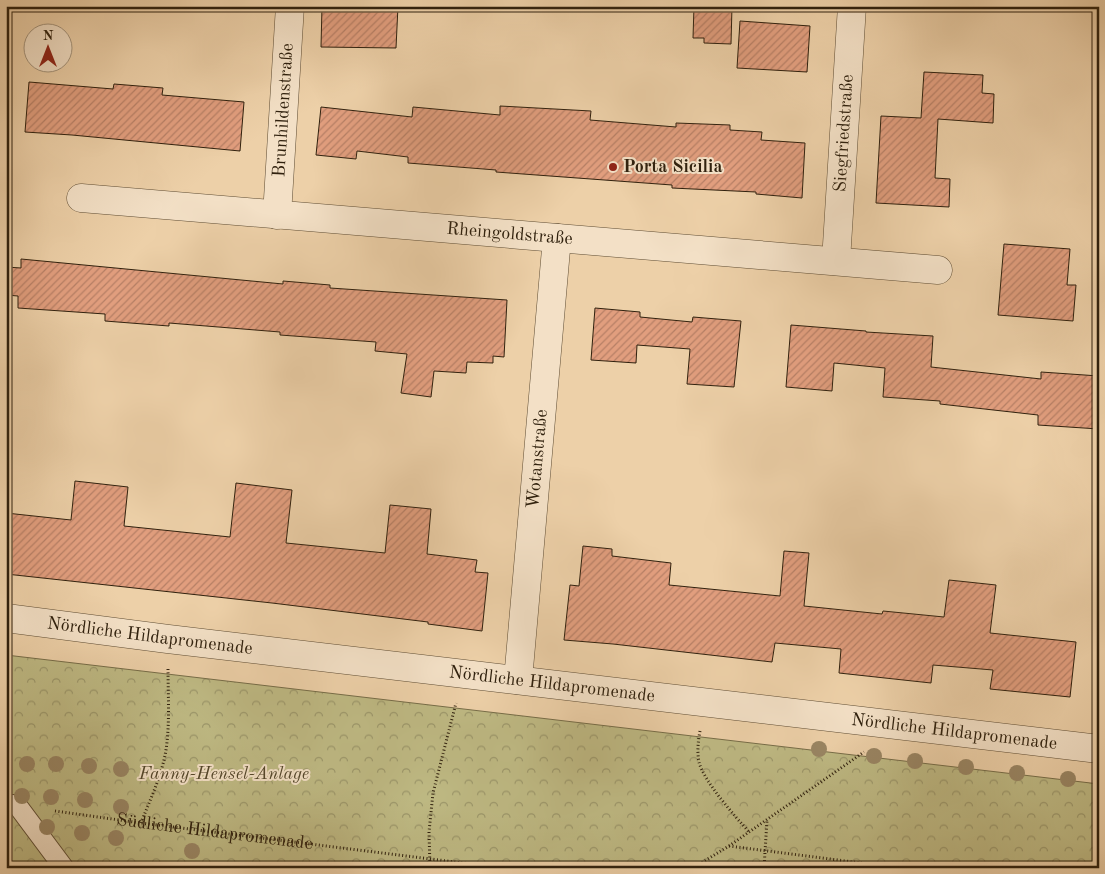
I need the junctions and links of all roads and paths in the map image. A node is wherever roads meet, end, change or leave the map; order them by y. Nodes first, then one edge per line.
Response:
1 (290, 6) edge
2 (852, 6) edge
3 (81, 198) dead end
4 (277, 214) junction
5 (557, 238) junction
6 (836, 261) junction
7 (938, 270) dead end
8 (6, 618) edge
9 (168, 665) dead end
10 (464, 673) junction
11 (518, 680) junction
12 (700, 729) dead end
13 (1099, 749) edge
14 (868, 750) dead end
15 (12, 804) edge
16 (767, 820) junction
17 (141, 823) junction
18 (749, 832) junction
19 (729, 846) junction
20 (765, 851) junction
21 (430, 859) junction
22 (64, 868) edge
23 (430, 868) edge
24 (503, 868) edge
25 (693, 868) edge
26 (764, 868) edge
27 (900, 868) edge

1 - 4 street, Brunhildenstraße
2 - 6 street, Siegfriedstraße
3 - 4 street, Rheingoldstraße
4 - 5 street, Rheingoldstraße
5 - 6 street, Rheingoldstraße
5 - 11 street, Wotanstraße
6 - 7 street, Rheingoldstraße
8 - 10 street, Nördliche Hildapromenade
9 - 17 path
10 - 11 street, Nördliche Hildapromenade
10 - 21 path
11 - 13 street, Nördliche Hildapromenade
12 - 18 path
14 - 16 path
15 - 17 path, Südliche Hildapromenade
15 - 22 lane
16 - 18 path
16 - 20 path
17 - 21 path, Südliche Hildapromenade
18 - 19 path
19 - 20 path
19 - 25 path
20 - 26 path
20 - 27 path
21 - 23 path
21 - 24 path, Südliche Hildapromenade

